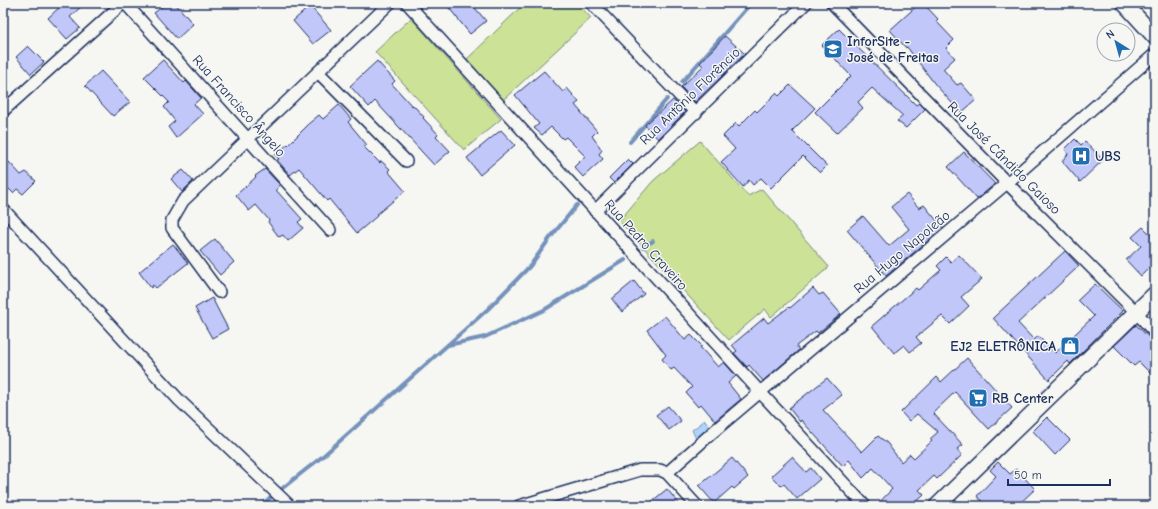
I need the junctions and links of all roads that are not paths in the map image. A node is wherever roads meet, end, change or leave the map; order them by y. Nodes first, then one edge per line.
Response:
1 (124, 3) edge
2 (390, 3) edge
3 (407, 3) edge
4 (591, 3) edge
5 (806, 3) edge
6 (832, 3) edge
7 (1124, 3) edge
8 (1155, 37) edge
9 (1155, 54) edge
10 (318, 72) junction
11 (3, 111) edge
12 (696, 113) junction
13 (248, 138) junction
14 (406, 161) dead end
15 (1007, 183) junction
16 (3, 209) edge
17 (595, 210) junction
18 (330, 230) dead end
19 (219, 292) dead end
20 (1155, 294) edge
21 (1136, 312) junction
22 (1155, 333) edge
23 (760, 392) junction
24 (667, 474) junction
25 (290, 506) edge
26 (518, 506) edge
27 (697, 506) edge
28 (865, 506) edge
29 (937, 506) edge

1 - 11 street
1 - 13 street, Rua Francisco Ângelo
2 - 10 street
3 - 17 street, Rua Pedro Craveiro
4 - 12 street
5 - 12 street, Rua Antônio Florêncio
6 - 15 street, Rua José Cândido Gaioso
7 - 8 main road
9 - 15 street, Rua Hugo Napoleão
10 - 13 street
10 - 14 street
12 - 17 street, Rua Antônio Florêncio
13 - 18 street, Rua Francisco Ângelo
13 - 19 street
15 - 21 street, Rua José Cândido Gaioso
15 - 23 street, Rua Hugo Napoleão
16 - 25 street
17 - 23 street, Rua Pedro Craveiro
20 - 21 main road
21 - 22 street, Rua José Cândido Gaioso
21 - 29 main road
23 - 24 street, Rua Hugo Napoleão
23 - 28 street, Rua Pedro Craveiro
24 - 26 street
24 - 27 street

